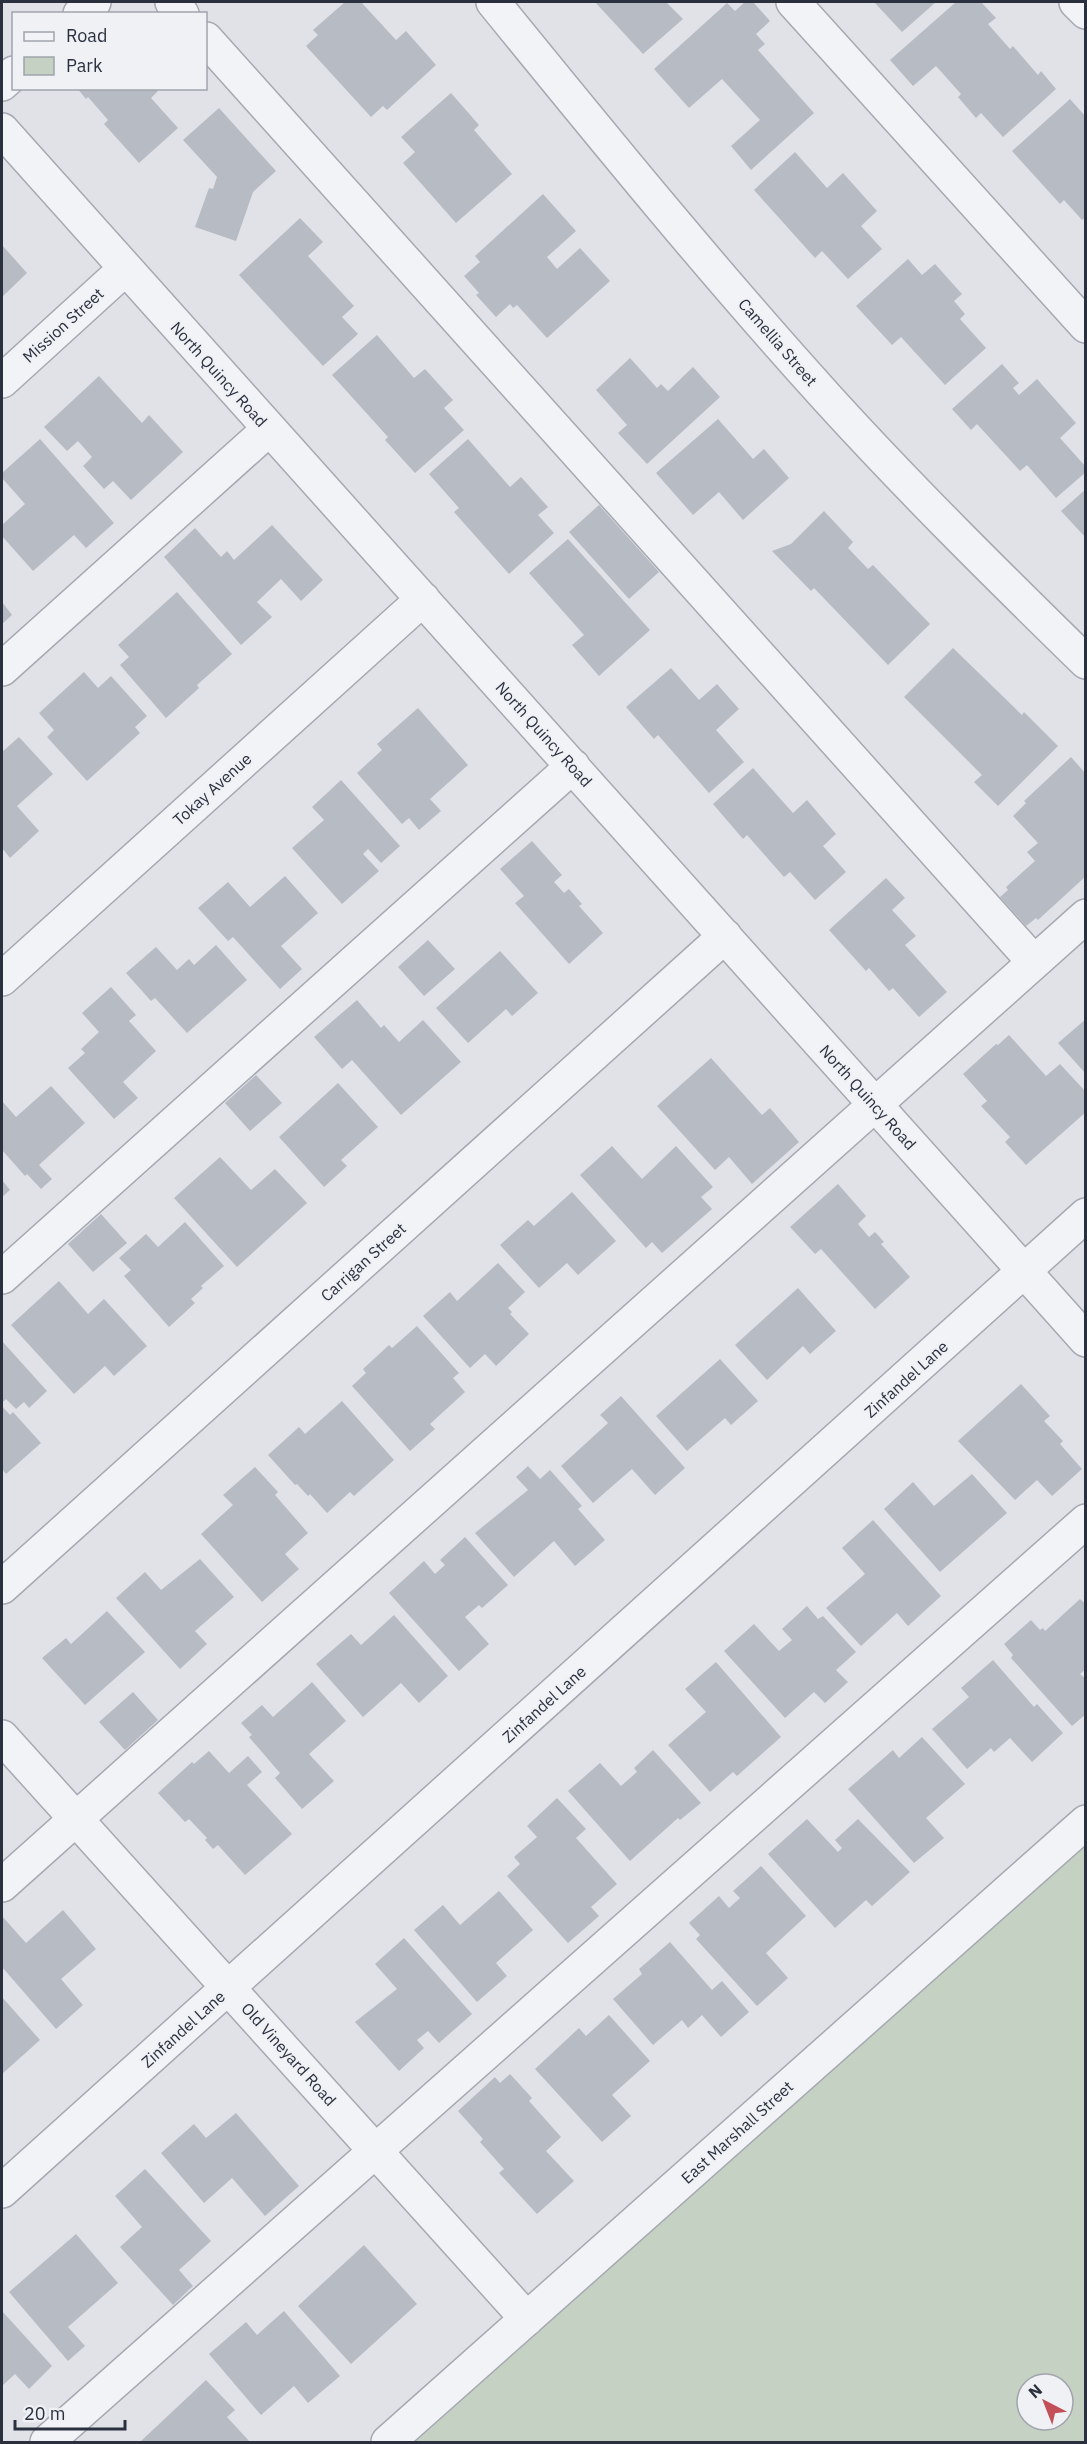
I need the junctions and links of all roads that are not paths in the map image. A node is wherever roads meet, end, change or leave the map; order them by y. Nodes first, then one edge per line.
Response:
1 (493, 2) edge
2 (793, 2) edge
3 (1076, 2) edge
4 (1086, 12) edge
5 (207, 40) edge
6 (2, 130) edge
7 (125, 269) junction
8 (1086, 326) edge
9 (2, 381) edge
10 (268, 429) junction
11 (423, 599) junction
12 (1086, 662) edge
13 (2, 669) edge
14 (573, 766) junction
15 (1086, 916) edge
16 (725, 936) junction
17 (1034, 962) junction
18 (2, 979) edge
19 (874, 1104) junction
20 (1086, 1215) edge
21 (1024, 1273) junction
22 (2, 1277) edge
23 (1086, 1340) edge
24 (1086, 1521) edge
25 (2, 1587) edge
26 (2, 1737) edge
27 (75, 1818) junction
28 (1086, 1822) edge
29 (2, 1885) edge
30 (228, 1988) junction
31 (375, 2150) junction
32 (2, 2191) edge
33 (527, 2319) junction
34 (47, 2442) edge
35 (388, 2442) edge

1 - 12 street, Camellia Street
2 - 8 street
3 - 4 street
5 - 17 street
6 - 7 street, North Quincy Road
7 - 9 street, Mission Street
7 - 10 street, North Quincy Road
10 - 11 street, North Quincy Road
10 - 13 street
11 - 14 street, North Quincy Road
11 - 18 street, Tokay Avenue
14 - 16 street, North Quincy Road
14 - 22 street
15 - 17 street
16 - 19 street, North Quincy Road
16 - 25 street, Carrigan Street
17 - 19 street
19 - 21 street, North Quincy Road
19 - 27 street
20 - 21 street, Zinfandel Lane
21 - 23 street, North Quincy Road
21 - 30 street, Zinfandel Lane
24 - 31 street
26 - 27 street, Old Vineyard Road
27 - 29 street
27 - 30 street, Old Vineyard Road
28 - 33 street, East Marshall Street
30 - 31 street, Old Vineyard Road
30 - 32 street, Zinfandel Lane
31 - 33 street, Old Vineyard Road
31 - 34 street
33 - 35 street, East Marshall Street

